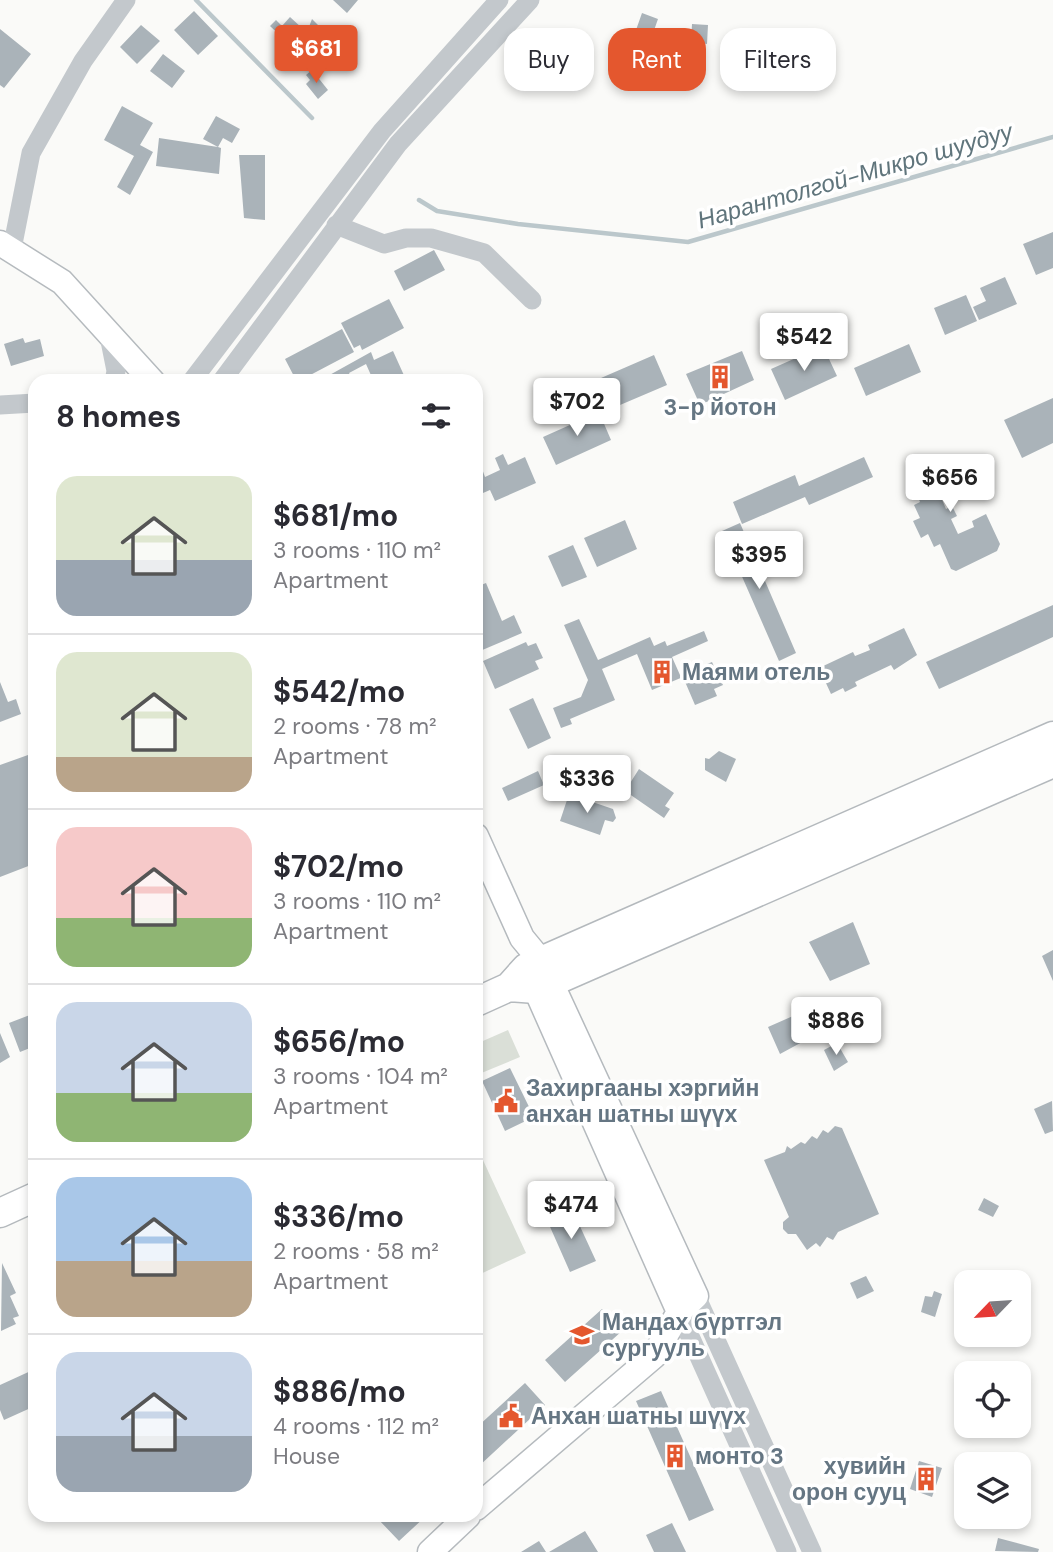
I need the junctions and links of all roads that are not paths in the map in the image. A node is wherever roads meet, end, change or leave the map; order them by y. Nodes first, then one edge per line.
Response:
1 (126, 0) edge
2 (499, 0) edge
3 (530, 0) edge
4 (336, 225) junction
5 (6, 246) edge
6 (533, 300) dead end
7 (108, 330) junction
8 (115, 374) edge
9 (146, 374) edge
10 (197, 374) edge
11 (227, 374) edge
12 (28, 403) edge
13 (0, 405) edge
14 (1053, 736) edge
15 (1053, 763) edge
16 (483, 852) edge
17 (533, 978) junction
18 (483, 999) edge
19 (28, 1200) edge
20 (0, 1213) edge
21 (687, 1304) junction
22 (483, 1502) edge
23 (462, 1522) edge
24 (430, 1552) edge
25 (787, 1552) edge
26 (812, 1552) edge

1 - 5 street
2 - 10 street
3 - 4 street
4 - 6 street
4 - 11 street
5 - 7 main road
7 - 8 street
7 - 9 main road
12 - 13 street
14 - 17 highway
15 - 17 highway
16 - 17 main road
17 - 18 highway
17 - 21 main road
19 - 20 highway
21 - 22 main road
21 - 25 street
21 - 26 street
23 - 24 main road

